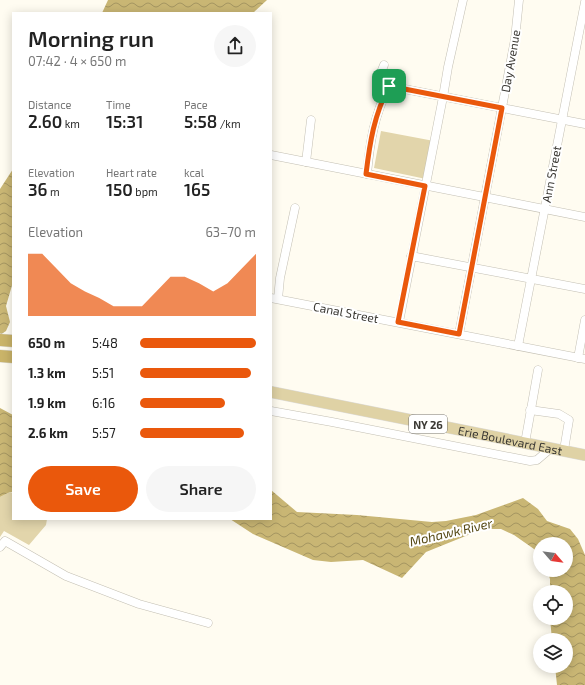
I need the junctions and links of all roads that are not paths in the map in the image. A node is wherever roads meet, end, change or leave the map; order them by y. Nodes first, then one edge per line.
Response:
1 (463, 0) edge
2 (519, 0) edge
3 (585, 2) edge
4 (384, 65) dead end
5 (389, 86) junction
6 (443, 97) junction
7 (502, 108) junction
8 (311, 120) dead end
9 (562, 120) junction
10 (585, 124) edge
11 (272, 156) edge
12 (306, 162) junction
13 (366, 174) junction
14 (425, 186) junction
15 (485, 197) junction
16 (295, 208) dead end
17 (545, 209) junction
18 (585, 217) edge
19 (411, 256) junction
20 (472, 267) junction
21 (531, 278) junction
22 (585, 289) edge
23 (274, 298) edge
24 (585, 320) edge
25 (398, 322) junction
26 (459, 334) junction
27 (0, 340) edge
28 (12, 342) edge
29 (518, 346) junction
30 (0, 356) edge
31 (12, 358) edge
32 (581, 358) edge
33 (538, 370) dead end
34 (272, 392) edge
35 (530, 410) junction
36 (272, 411) edge
37 (525, 443) junction
38 (551, 448) junction
39 (564, 450) junction
40 (585, 455) edge
41 (2, 544) edge
42 (208, 623) dead end

1 - 6 street
2 - 7 street, Day Avenue
3 - 9 street, Ann Street
4 - 5 street
5 - 6 street
5 - 13 street
6 - 7 street
6 - 14 street
7 - 9 street
7 - 15 street, Day Avenue
8 - 12 street
9 - 10 street
9 - 17 street, Ann Street
11 - 12 street
12 - 13 street
13 - 14 street
14 - 15 street
14 - 19 street
15 - 17 street
15 - 20 street, Day Avenue
16 - 23 street
17 - 18 street
17 - 21 street, Ann Street
19 - 20 street
19 - 25 street
20 - 21 street
20 - 26 street, Day Avenue
21 - 22 street
21 - 29 street, Ann Street
23 - 25 street, Canal Street
24 - 32 street
25 - 26 street, Canal Street
26 - 29 street, Canal Street
27 - 28 highway
29 - 32 street, Canal Street
30 - 31 highway
33 - 35 street
34 - 37 main road, Erie Boulevard East / NY 26
35 - 37 street
35 - 39 street
36 - 38 street
37 - 38 main road, Erie Boulevard East / NY 26
38 - 39 main road, Erie Boulevard East / NY 26
39 - 40 main road, Erie Boulevard East / NY 26
41 - 42 street

